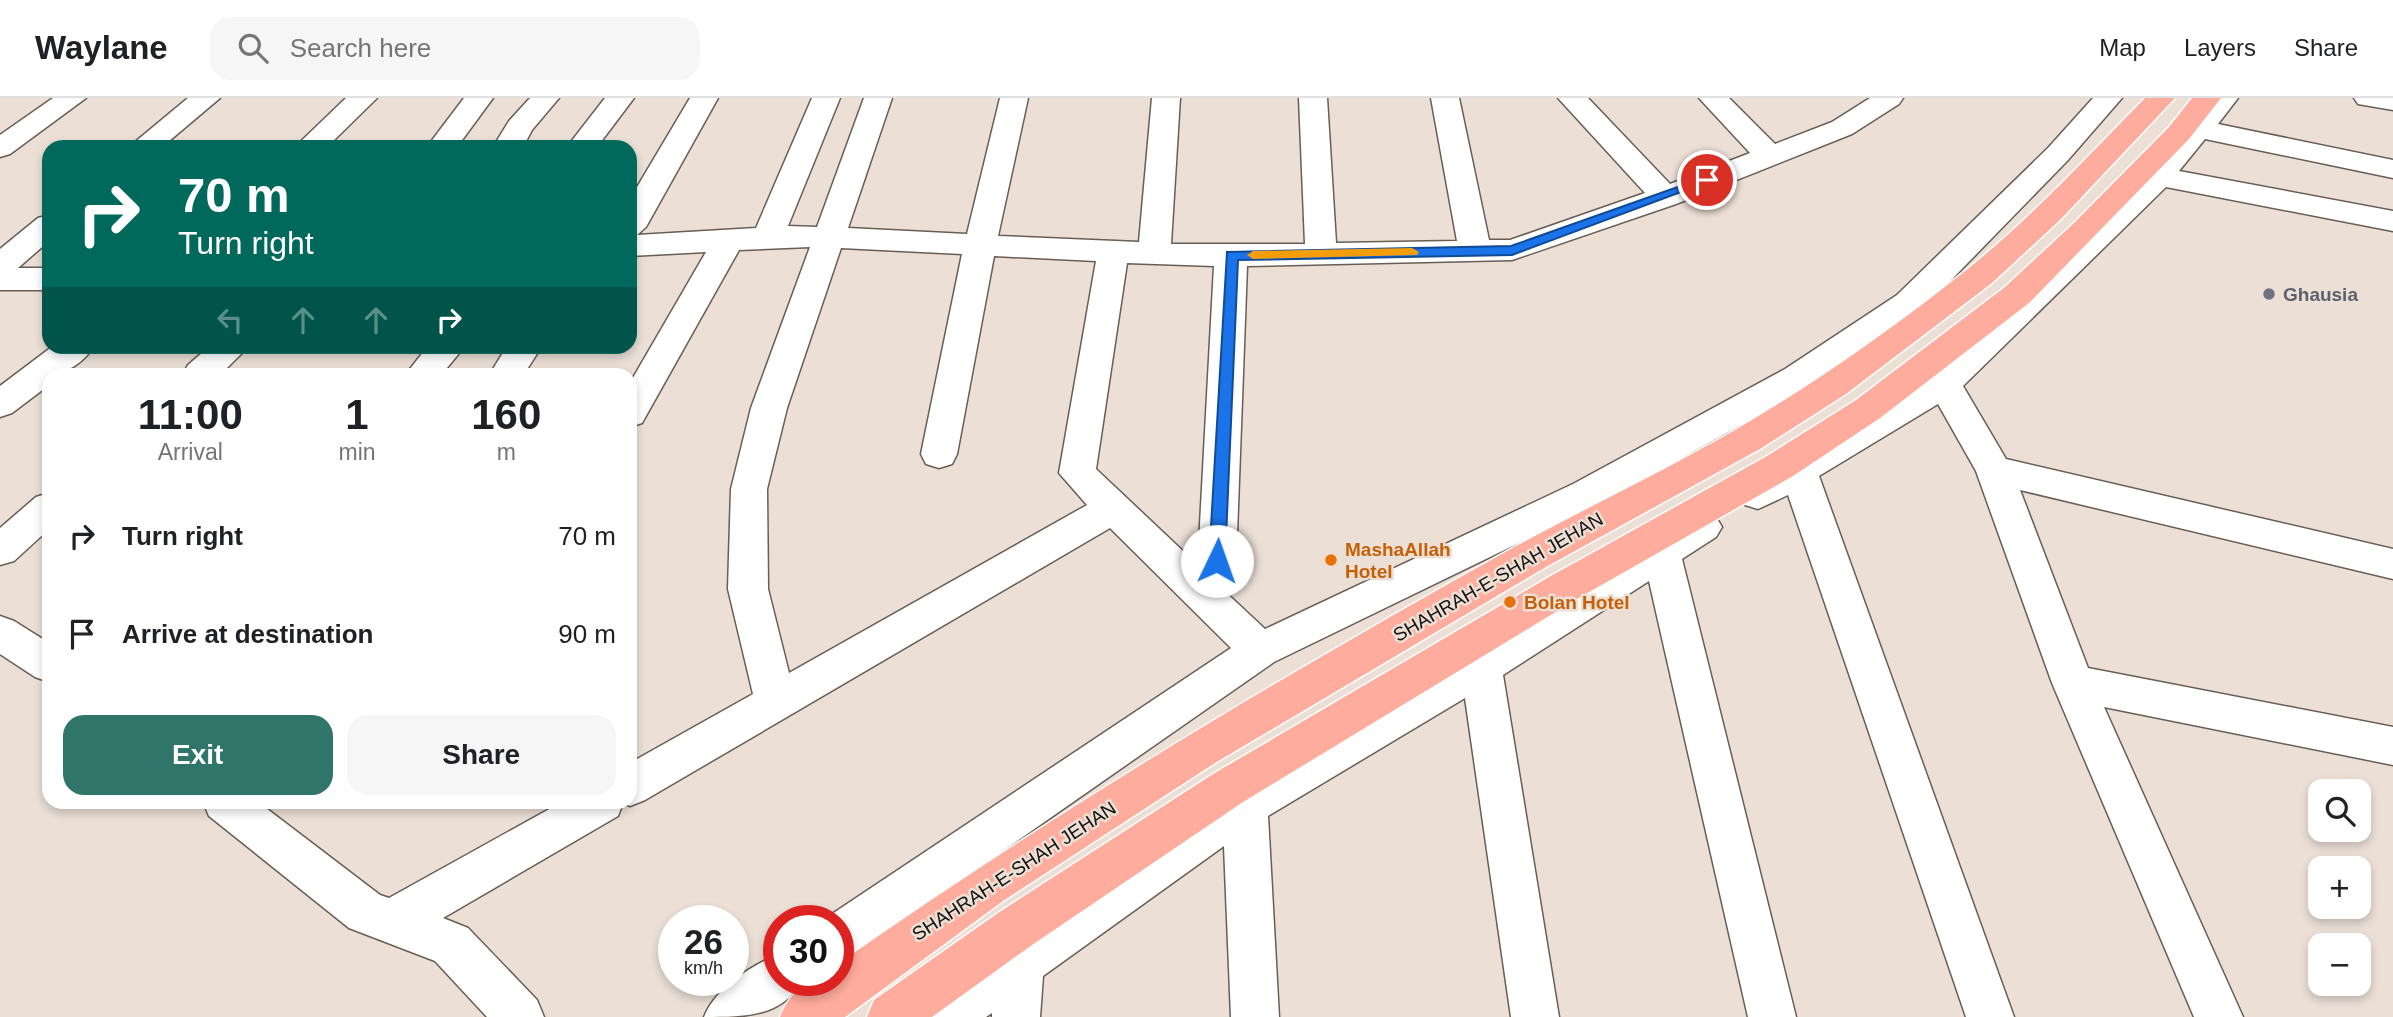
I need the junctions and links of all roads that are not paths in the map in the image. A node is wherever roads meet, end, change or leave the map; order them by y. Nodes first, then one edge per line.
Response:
1 (72, 98) edge
2 (206, 98) edge
3 (363, 98) edge
4 (480, 98) edge
5 (545, 98) edge
6 (620, 98) edge
7 (704, 98) edge
8 (826, 98) edge
9 (878, 98) edge
10 (1014, 98) edge
11 (1166, 98) edge
12 (1314, 98) edge
13 (1445, 98) edge
14 (1572, 98) edge
15 (1713, 98) edge
16 (2108, 98) edge
17 (2161, 98) edge
18 (2224, 98) edge
19 (2368, 98) edge
20 (1885, 99) edge
21 (2393, 101) edge
22 (2204, 113) edge
23 (153, 140) edge
24 (318, 140) edge
25 (447, 140) edge
26 (512, 140) edge
27 (587, 140) edge
28 (0, 148) edge
29 (1770, 156) junction
30 (2393, 169) edge
31 (2159, 176) junction
32 (1665, 197) junction
33 (637, 214) edge
34 (2391, 224) edge
35 (42, 231) edge
36 (768, 238) junction
37 (828, 238) junction
38 (729, 240) junction
39 (980, 245) junction
40 (637, 246) edge
41 (1475, 251) junction
42 (1113, 252) junction
43 (1154, 254) junction
44 (1321, 254) junction
45 (1231, 256) junction
46 (0, 266) edge
47 (0, 279) edge
48 (42, 279) edge
49 (66, 354) edge
50 (223, 354) edge
51 (441, 354) edge
52 (48, 368) edge
53 (207, 368) edge
54 (428, 368) edge
55 (42, 372) edge
56 (1944, 384) junction
57 (637, 402) edge
58 (0, 404) edge
59 (939, 454) dead end
60 (1994, 470) junction
61 (1799, 472) junction
62 (1113, 508) junction
63 (42, 513) edge
64 (0, 550) edge
65 (1661, 551) junction
66 (1217, 561) dead end
67 (2393, 564) edge
68 (0, 633) edge
69 (1261, 650) junction
70 (42, 660) edge
71 (1481, 667) junction
72 (2073, 683) junction
73 (776, 702) junction
74 (2393, 746) edge
75 (637, 782) edge
76 (1245, 806) junction
77 (234, 809) edge
78 (590, 809) edge
79 (392, 922) junction
80 (854, 926) edge
81 (1020, 966) junction
82 (763, 990) edge
83 (520, 1017) edge
84 (728, 1017) edge
85 (804, 1017) edge
86 (891, 1017) edge
87 (945, 1017) edge
88 (1016, 1017) edge
89 (1255, 1017) edge
90 (1535, 1017) edge
91 (1772, 1017) edge
92 (1990, 1017) edge
93 (2219, 1017) edge

1 - 28 street
2 - 23 street
3 - 24 street
4 - 25 street
5 - 26 street
6 - 27 street
7 - 33 street
8 - 36 street
9 - 37 street
10 - 39 street
11 - 43 street
12 - 44 street
13 - 41 street
14 - 32 street
15 - 29 street
16 - 69 street
17 - 85 main road, SHAHRAH-E-SHAH JEHAN
18 - 22 street
19 - 21 street
20 - 29 street
22 - 30 street
22 - 31 street
22 - 86 main road
29 - 32 street
31 - 34 street
31 - 56 street
32 - 41 street
35 - 46 street
36 - 37 street
36 - 38 street
37 - 39 street
37 - 73 street
38 - 40 street
38 - 57 street
39 - 42 street
39 - 59 street
41 - 44 street
42 - 43 street
42 - 62 street
43 - 45 street
44 - 45 street
45 - 66 street
47 - 48 street
49 - 52 street
50 - 53 street
51 - 54 street
55 - 58 street
56 - 60 street
56 - 61 street
60 - 67 street
60 - 72 street
61 - 65 street
61 - 92 street
62 - 69 street
62 - 73 street
63 - 64 street
65 - 71 street
65 - 91 street
68 - 70 street
69 - 80 street
71 - 76 street
71 - 90 street
72 - 74 street
72 - 93 street
73 - 75 street
76 - 81 street
76 - 89 street
77 - 79 street
78 - 79 street
79 - 83 street
81 - 87 street
81 - 88 street
82 - 84 street

